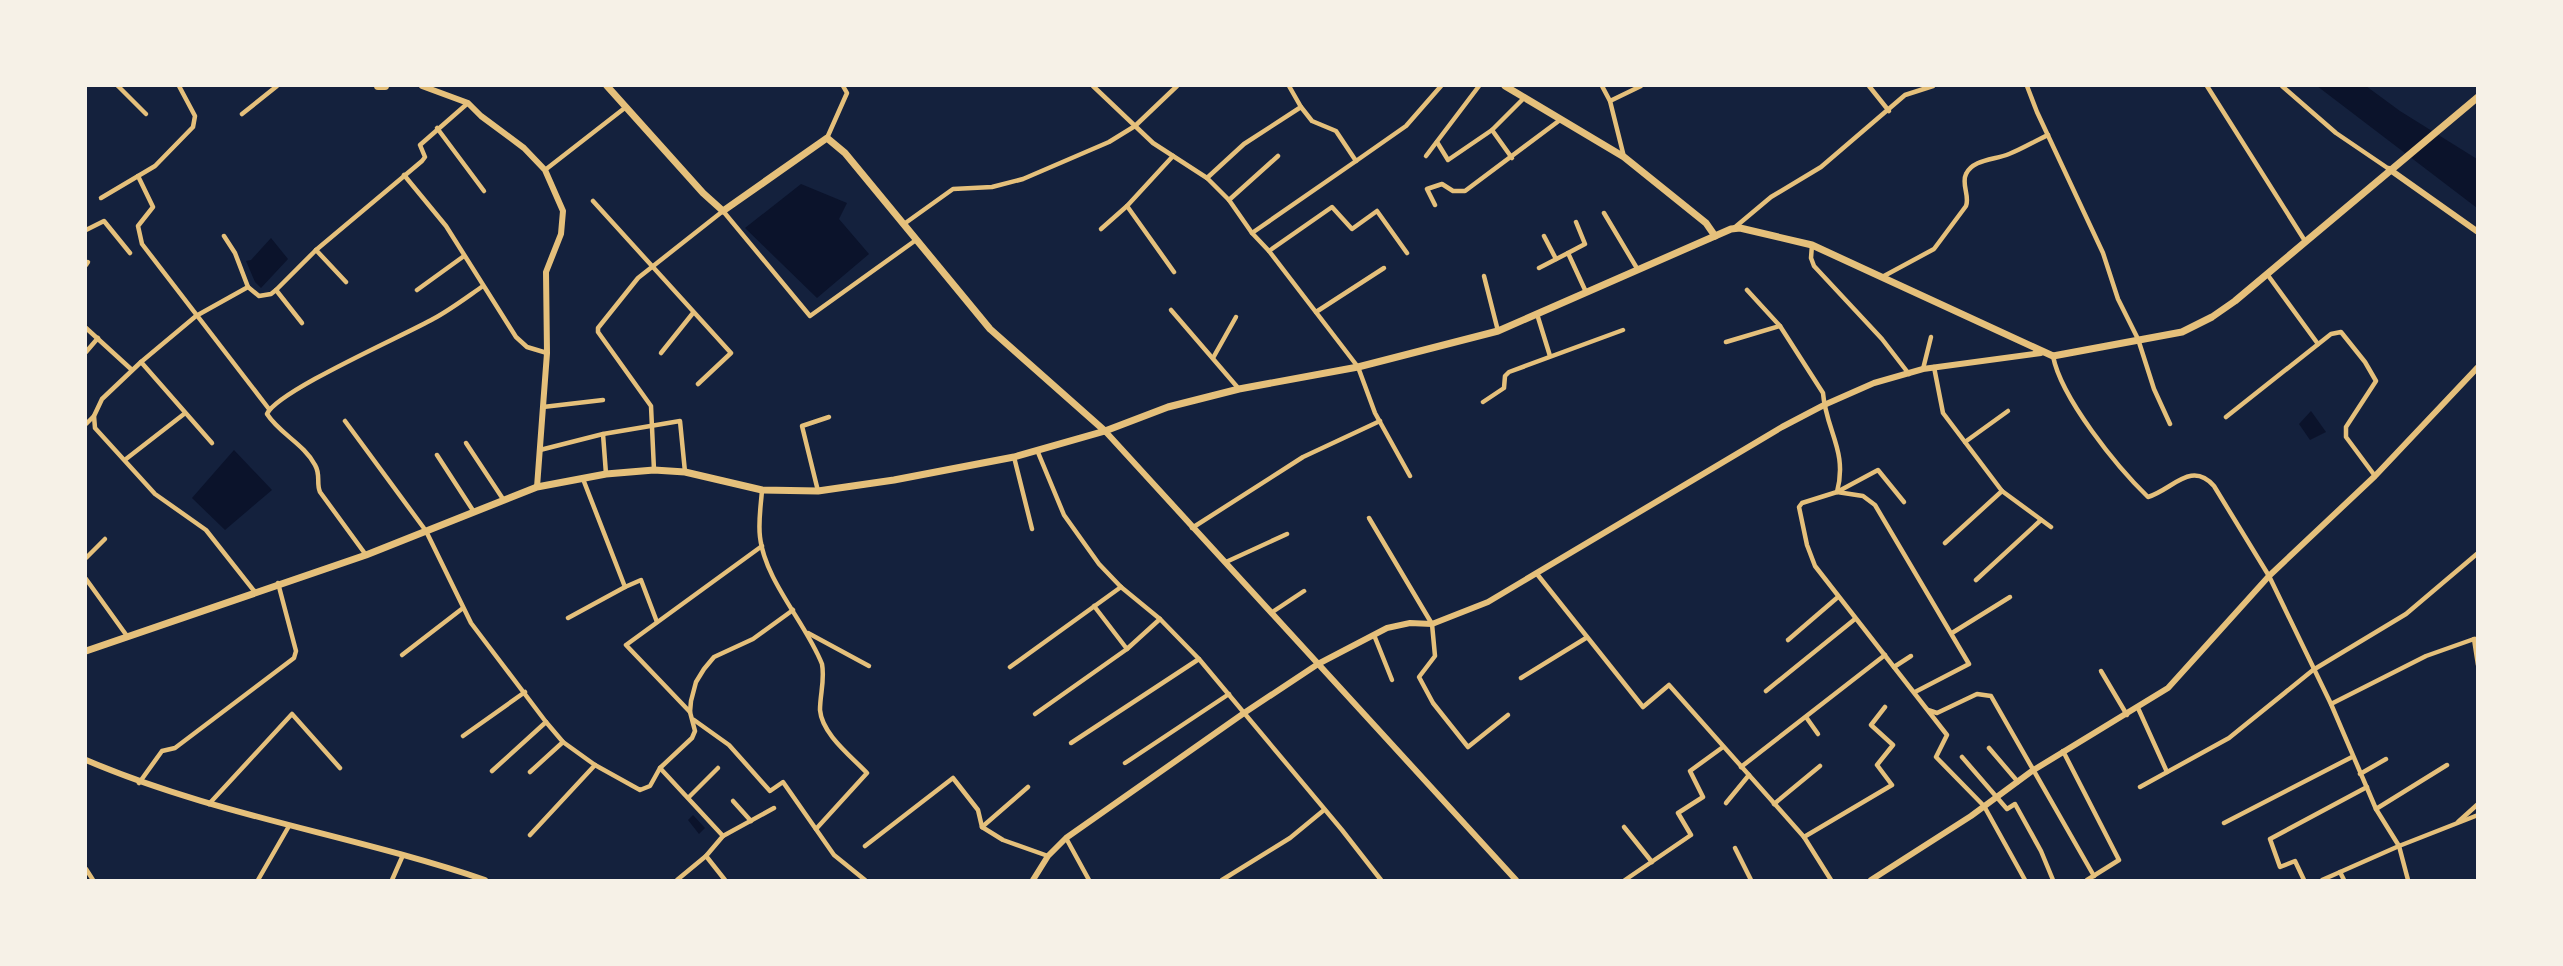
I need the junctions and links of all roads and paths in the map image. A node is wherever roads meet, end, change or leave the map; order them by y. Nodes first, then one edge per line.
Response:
1 (118, 86) edge
2 (179, 86) edge
3 (277, 86) edge
4 (378, 86) edge
5 (385, 86) edge
6 (422, 86) edge
7 (607, 86) edge
8 (843, 86) edge
9 (1093, 86) edge
10 (1177, 86) edge
11 (1300, 86) edge
12 (1441, 86) edge
13 (1479, 86) edge
14 (1508, 86) edge
15 (1602, 86) edge
16 (1641, 86) edge
17 (1869, 86) edge
18 (1933, 86) edge
19 (2027, 86) edge
20 (2207, 86) edge
21 (2282, 86) edge
22 (1291, 88) edge
23 (2478, 97) edge
24 (1524, 98) junction
25 (1610, 101) junction
26 (468, 103) junction
27 (626, 107) junction
28 (1300, 107) junction
29 (1889, 111) junction
30 (146, 114) dead end
31 (242, 114) dead end
32 (1560, 120) junction
33 (1135, 126) junction
34 (437, 128) junction
35 (1492, 130) junction
36 (2048, 135) junction
37 (827, 138) junction
38 (1437, 142) junction
39 (1173, 156) junction
40 (1278, 156) dead end
41 (1426, 156) dead end
42 (1624, 157) junction
43 (1512, 158) junction
44 (1356, 161) junction
45 (2389, 169) junction
46 (545, 170) junction
47 (404, 175) junction
48 (138, 176) junction
49 (1207, 178) junction
50 (484, 191) dead end
51 (101, 198) dead end
52 (1230, 200) junction
53 (593, 201) dead end
54 (1435, 205) dead end
55 (1127, 206) junction
56 (723, 211) junction
57 (1604, 213) dead end
58 (1576, 222) dead end
59 (904, 224) junction
60 (1101, 229) dead end
61 (1731, 229) junction
62 (86, 230) edge
63 (2478, 231) edge
64 (1252, 233) junction
65 (224, 236) dead end
66 (1544, 236) dead end
67 (1715, 236) junction
68 (916, 240) junction
69 (2305, 241) junction
70 (1812, 245) junction
71 (316, 250) junction
72 (1269, 251) junction
73 (130, 253) dead end
74 (1407, 253) dead end
75 (1568, 253) junction
76 (464, 256) junction
77 (1556, 259) junction
78 (651, 268) junction
79 (1384, 268) dead end
80 (1539, 268) dead end
81 (1638, 270) junction
82 (1174, 272) dead end
83 (2266, 274) junction
84 (1484, 276) dead end
85 (1884, 276) junction
86 (346, 282) dead end
87 (483, 286) junction
88 (248, 287) junction
89 (276, 290) junction
90 (417, 290) dead end
91 (1747, 290) dead end
92 (1586, 292) junction
93 (1171, 310) dead end
94 (1316, 312) junction
95 (693, 313) junction
96 (1537, 314) junction
97 (196, 316) junction
98 (1236, 317) dead end
99 (302, 323) dead end
100 (1780, 326) junction
101 (86, 328) edge
102 (1498, 330) junction
103 (1623, 330) dead end
104 (1931, 337) dead end
105 (98, 338) junction
106 (2138, 339) junction
107 (1726, 342) dead end
108 (2318, 344) junction
109 (86, 352) edge
110 (547, 353) junction
111 (661, 353) dead end
112 (2041, 353) junction
113 (1550, 356) junction
114 (2052, 356) junction
115 (1213, 358) junction
116 (141, 362) junction
117 (1358, 367) junction
118 (1934, 367) junction
119 (2478, 367) edge
120 (1923, 369) junction
121 (132, 370) junction
122 (1909, 374) junction
123 (698, 384) dead end
124 (1239, 389) junction
125 (603, 400) dead end
126 (1482, 402) dead end
127 (1824, 405) junction
128 (543, 407) junction
129 (269, 409) junction
130 (2008, 411) dead end
131 (184, 414) junction
132 (94, 416) junction
133 (829, 417) dead end
134 (2226, 417) dead end
135 (345, 421) dead end
136 (1380, 421) junction
137 (86, 423) edge
138 (2170, 424) dead end
139 (653, 427) junction
140 (1105, 431) junction
141 (603, 434) junction
142 (1965, 442) junction
143 (212, 443) dead end
144 (466, 443) dead end
145 (540, 450) junction
146 (1037, 450) junction
147 (437, 455) dead end
148 (1014, 457) junction
149 (126, 459) junction
150 (654, 470) junction
151 (685, 472) junction
152 (606, 474) junction
153 (1410, 476) dead end
154 (2375, 476) junction
155 (583, 479) junction
156 (537, 486) junction
157 (762, 490) junction
158 (818, 491) junction
159 (2002, 491) junction
160 (1837, 492) junction
161 (503, 499) junction
162 (1904, 502) dead end
163 (474, 512) junction
164 (1369, 518) dead end
165 (2041, 520) junction
166 (2051, 526) dead end
167 (1192, 528) junction
168 (1032, 529) dead end
169 (426, 531) junction
170 (1287, 534) dead end
171 (105, 539) dead end
172 (1945, 543) dead end
173 (762, 546) junction
174 (2478, 553) edge
175 (366, 555) junction
176 (86, 558) edge
177 (1226, 562) junction
178 (1537, 574) junction
179 (2269, 576) junction
180 (86, 579) edge
181 (1976, 580) dead end
182 (278, 583) junction
183 (1121, 587) junction
184 (625, 588) junction
185 (1304, 591) dead end
186 (255, 592) junction
187 (1838, 597) junction
188 (2010, 597) dead end
189 (1094, 606) junction
190 (463, 608) junction
191 (793, 610) junction
192 (1271, 613) junction
193 (568, 618) dead end
194 (1160, 619) junction
195 (1855, 619) junction
196 (657, 622) junction
197 (1432, 624) junction
198 (805, 631) junction
199 (1952, 633) junction
200 (1374, 634) junction
201 (127, 636) junction
202 (1586, 638) junction
203 (2476, 639) edge
204 (1788, 640) dead end
205 (1127, 649) junction
206 (86, 651) edge
207 (402, 655) dead end
208 (1885, 655) junction
209 (1911, 656) dead end
210 (1199, 659) junction
211 (1318, 664) junction
212 (2478, 665) edge
213 (869, 666) dead end
214 (1010, 667) dead end
215 (1894, 667) junction
216 (2313, 670) junction
217 (2102, 671) dead end
218 (1521, 678) dead end
219 (1392, 680) dead end
220 (525, 692) junction
221 (1766, 692) dead end
222 (1915, 692) junction
223 (1229, 694) junction
224 (2331, 704) junction
225 (1885, 707) dead end
226 (2138, 708) junction
227 (1928, 710) junction
228 (690, 712) junction
229 (1244, 713) junction
230 (1035, 714) dead end
231 (1508, 715) dead end
232 (2127, 715) junction
233 (1806, 717) junction
234 (693, 720) junction
235 (546, 722) junction
236 (1818, 734) dead end
237 (463, 736) dead end
238 (563, 742) junction
239 (1071, 743) dead end
240 (1723, 747) junction
241 (1989, 748) dead end
242 (2063, 751) junction
243 (1962, 757) dead end
244 (2352, 757) junction
245 (2386, 759) dead end
246 (86, 760) edge
247 (1125, 763) dead end
248 (596, 765) junction
249 (1820, 765) dead end
250 (2447, 765) dead end
251 (1741, 767) junction
252 (340, 768) dead end
253 (660, 768) junction
254 (718, 768) dead end
255 (492, 771) dead end
256 (2032, 771) junction
257 (530, 772) dead end
258 (2167, 772) junction
259 (2360, 774) junction
260 (1749, 775) junction
261 (2018, 782) junction
262 (139, 783) junction
263 (2140, 786) dead end
264 (1028, 787) dead end
265 (2367, 787) junction
266 (689, 797) junction
267 (1996, 798) junction
268 (733, 801) dead end
269 (1726, 803) dead end
270 (209, 804) junction
271 (1774, 804) junction
272 (2478, 804) edge
273 (1984, 806) junction
274 (774, 808) dead end
275 (2376, 809) junction
276 (1324, 810) junction
277 (2478, 815) edge
278 (751, 821) junction
279 (2224, 823) dead end
280 (2456, 824) junction
281 (289, 826) junction
282 (982, 827) junction
283 (1624, 828) dead end
284 (816, 829) junction
285 (530, 835) dead end
286 (723, 836) junction
287 (1804, 837) junction
288 (1066, 838) junction
289 (865, 846) dead end
290 (2399, 846) junction
291 (1735, 848) dead end
292 (403, 855) junction
293 (706, 856) junction
294 (1048, 856) junction
295 (1652, 862) junction
296 (86, 869) edge
297 (2340, 872) junction
298 (2094, 876) junction
299 (93, 880) edge
300 (258, 880) edge
301 (392, 880) edge
302 (485, 880) edge
303 (677, 880) edge
304 (725, 880) edge
305 (865, 880) edge
306 (1033, 880) edge
307 (1089, 880) edge
308 (1222, 880) edge
309 (1381, 880) edge
310 (1516, 880) edge
311 (1625, 880) edge
312 (1751, 880) edge
313 (1832, 880) edge
314 (1871, 880) edge
315 (2025, 880) edge
316 (2053, 880) edge
317 (2088, 880) edge
318 (2304, 880) edge
319 (2322, 880) edge
320 (2344, 880) edge
321 (2408, 880) edge

1 - 30 street
2 - 48 street
3 - 31 street
4 - 5 main road
6 - 26 street
7 - 27 main road
8 - 37 street
9 - 33 street
10 - 33 street
11 - 22 street
12 - 44 street
13 - 38 street
14 - 24 main road
15 - 25 street
16 - 25 street
17 - 29 street
18 - 29 street
19 - 36 street
20 - 69 street
21 - 45 street
22 - 28 street
23 - 45 main road
24 - 32 main road
24 - 35 street
25 - 42 street
26 - 34 street
26 - 46 street
27 - 46 street
27 - 56 main road
28 - 44 street
28 - 49 street
29 - 61 street
32 - 42 main road
32 - 43 street
33 - 39 street
33 - 59 street
34 - 47 street
34 - 50 street
35 - 38 street
35 - 43 street
36 - 85 street
36 - 106 street
37 - 56 main road
37 - 59 main road
38 - 41 street
39 - 49 street
39 - 55 street
40 - 52 street
42 - 67 main road
43 - 54 street
44 - 64 street
45 - 63 street
45 - 69 main road
46 - 110 street
47 - 71 street
47 - 76 street
48 - 51 street
48 - 97 street
49 - 52 street
52 - 64 street
53 - 78 street
55 - 60 street
55 - 82 street
56 - 68 street
56 - 78 street
57 - 81 street
58 - 75 street
59 - 68 main road
61 - 67 main road
61 - 70 main road
62 - 73 street
64 - 72 street
65 - 88 street
66 - 77 street
67 - 81 main road
68 - 140 main road
69 - 83 main road
70 - 85 main road
70 - 122 street
71 - 86 street
71 - 89 street
72 - 74 street
72 - 94 street
75 - 77 street
75 - 92 street
76 - 87 street
76 - 90 street
77 - 80 street
78 - 95 street
78 - 139 street
79 - 94 street
81 - 92 main road
83 - 106 main road
83 - 108 street
84 - 102 street
85 - 112 main road
87 - 110 street
87 - 129 street
88 - 89 street
88 - 97 street
89 - 99 street
91 - 100 street
92 - 96 main road
93 - 115 street
94 - 117 street
95 - 111 street
95 - 123 street
96 - 102 main road
96 - 113 street
97 - 116 street
97 - 129 street
98 - 115 street
100 - 107 street
100 - 127 street
101 - 105 street
102 - 117 main road
103 - 113 street
104 - 120 street
105 - 109 street
105 - 121 street
106 - 114 main road
106 - 138 street
108 - 134 street
108 - 154 street
110 - 128 street
112 - 114 main road
112 - 118 street
113 - 126 street
114 - 179 street
115 - 124 street
116 - 121 street
116 - 131 street
117 - 124 main road
117 - 136 street
118 - 120 street
118 - 142 street
119 - 154 street
120 - 122 street
121 - 132 street
122 - 127 street
124 - 140 main road
125 - 128 street
127 - 160 street
127 - 178 street
128 - 145 street
129 - 175 street
130 - 142 street
131 - 143 street
131 - 149 street
132 - 137 street
132 - 149 street
133 - 158 street
135 - 169 street
136 - 153 street
136 - 167 street
139 - 141 street
139 - 150 street
139 - 151 street
140 - 146 main road
140 - 167 street
141 - 145 street
141 - 152 street
142 - 159 street
144 - 161 street
145 - 156 street
146 - 148 main road
146 - 183 street
147 - 163 street
148 - 158 main road
148 - 168 street
149 - 186 street
150 - 151 main road
150 - 152 main road
151 - 157 main road
152 - 155 main road
154 - 179 street
155 - 156 main road
155 - 184 street
156 - 161 main road
157 - 158 main road
157 - 173 street
159 - 165 street
159 - 172 street
160 - 162 street
160 - 187 street
160 - 199 street
161 - 163 main road
163 - 169 main road
164 - 197 street
165 - 166 street
165 - 181 street
167 - 177 street
169 - 175 main road
169 - 190 street
170 - 177 street
171 - 176 street
173 - 191 street
173 - 196 street
174 - 216 street
175 - 182 main road
177 - 192 street
178 - 197 street
178 - 202 street
179 - 216 street
179 - 226 street
180 - 201 street
182 - 186 main road
182 - 262 street
183 - 189 street
183 - 194 street
184 - 193 street
184 - 196 street
185 - 192 street
186 - 201 main road
187 - 195 street
187 - 204 street
188 - 199 street
189 - 205 street
189 - 214 street
190 - 207 street
190 - 220 street
191 - 198 street
191 - 228 street
192 - 211 street
194 - 205 street
194 - 210 street
195 - 208 street
195 - 221 street
196 - 228 street
197 - 200 street
197 - 231 street
198 - 213 street
198 - 284 street
199 - 222 street
200 - 211 street
200 - 219 street
201 - 206 main road
202 - 218 street
202 - 240 street
203 - 212 street
203 - 224 street
205 - 230 street
208 - 215 street
208 - 233 street
209 - 215 street
210 - 223 street
210 - 239 street
211 - 229 street
211 - 310 street
215 - 222 street
216 - 224 street
216 - 258 street
217 - 232 street
220 - 235 street
220 - 237 street
222 - 227 street
223 - 229 street
223 - 247 street
224 - 244 street
225 - 287 street
226 - 232 street
226 - 258 street
227 - 256 street
227 - 273 street
228 - 234 street
229 - 276 street
229 - 288 street
232 - 242 street
233 - 236 street
233 - 251 street
234 - 253 street
234 - 284 street
235 - 238 street
235 - 255 street
238 - 248 street
238 - 257 street
240 - 251 street
240 - 295 street
241 - 261 street
242 - 256 street
242 - 298 street
243 - 267 street
244 - 259 street
244 - 279 street
245 - 259 street
246 - 262 street
248 - 253 street
248 - 285 street
249 - 271 street
250 - 275 street
251 - 260 street
252 - 270 street
253 - 266 street
254 - 266 street
256 - 261 street
256 - 298 street
258 - 263 street
259 - 265 street
260 - 269 street
260 - 271 street
261 - 267 street
262 - 270 street
264 - 282 street
265 - 275 street
265 - 318 street
266 - 286 street
267 - 273 street
267 - 316 street
268 - 278 street
270 - 281 street
271 - 287 street
272 - 280 street
273 - 314 street
273 - 315 street
274 - 278 street
275 - 290 street
276 - 308 street
276 - 309 street
277 - 280 street
278 - 286 street
280 - 290 street
281 - 292 street
281 - 300 street
282 - 289 street
282 - 294 street
283 - 295 street
284 - 305 street
286 - 293 street
287 - 313 street
288 - 294 street
288 - 307 street
290 - 297 street
290 - 321 street
291 - 312 street
292 - 301 street
292 - 302 street
293 - 303 street
293 - 304 street
294 - 306 street
295 - 311 street
296 - 299 street
297 - 319 street
297 - 320 street
298 - 317 street

